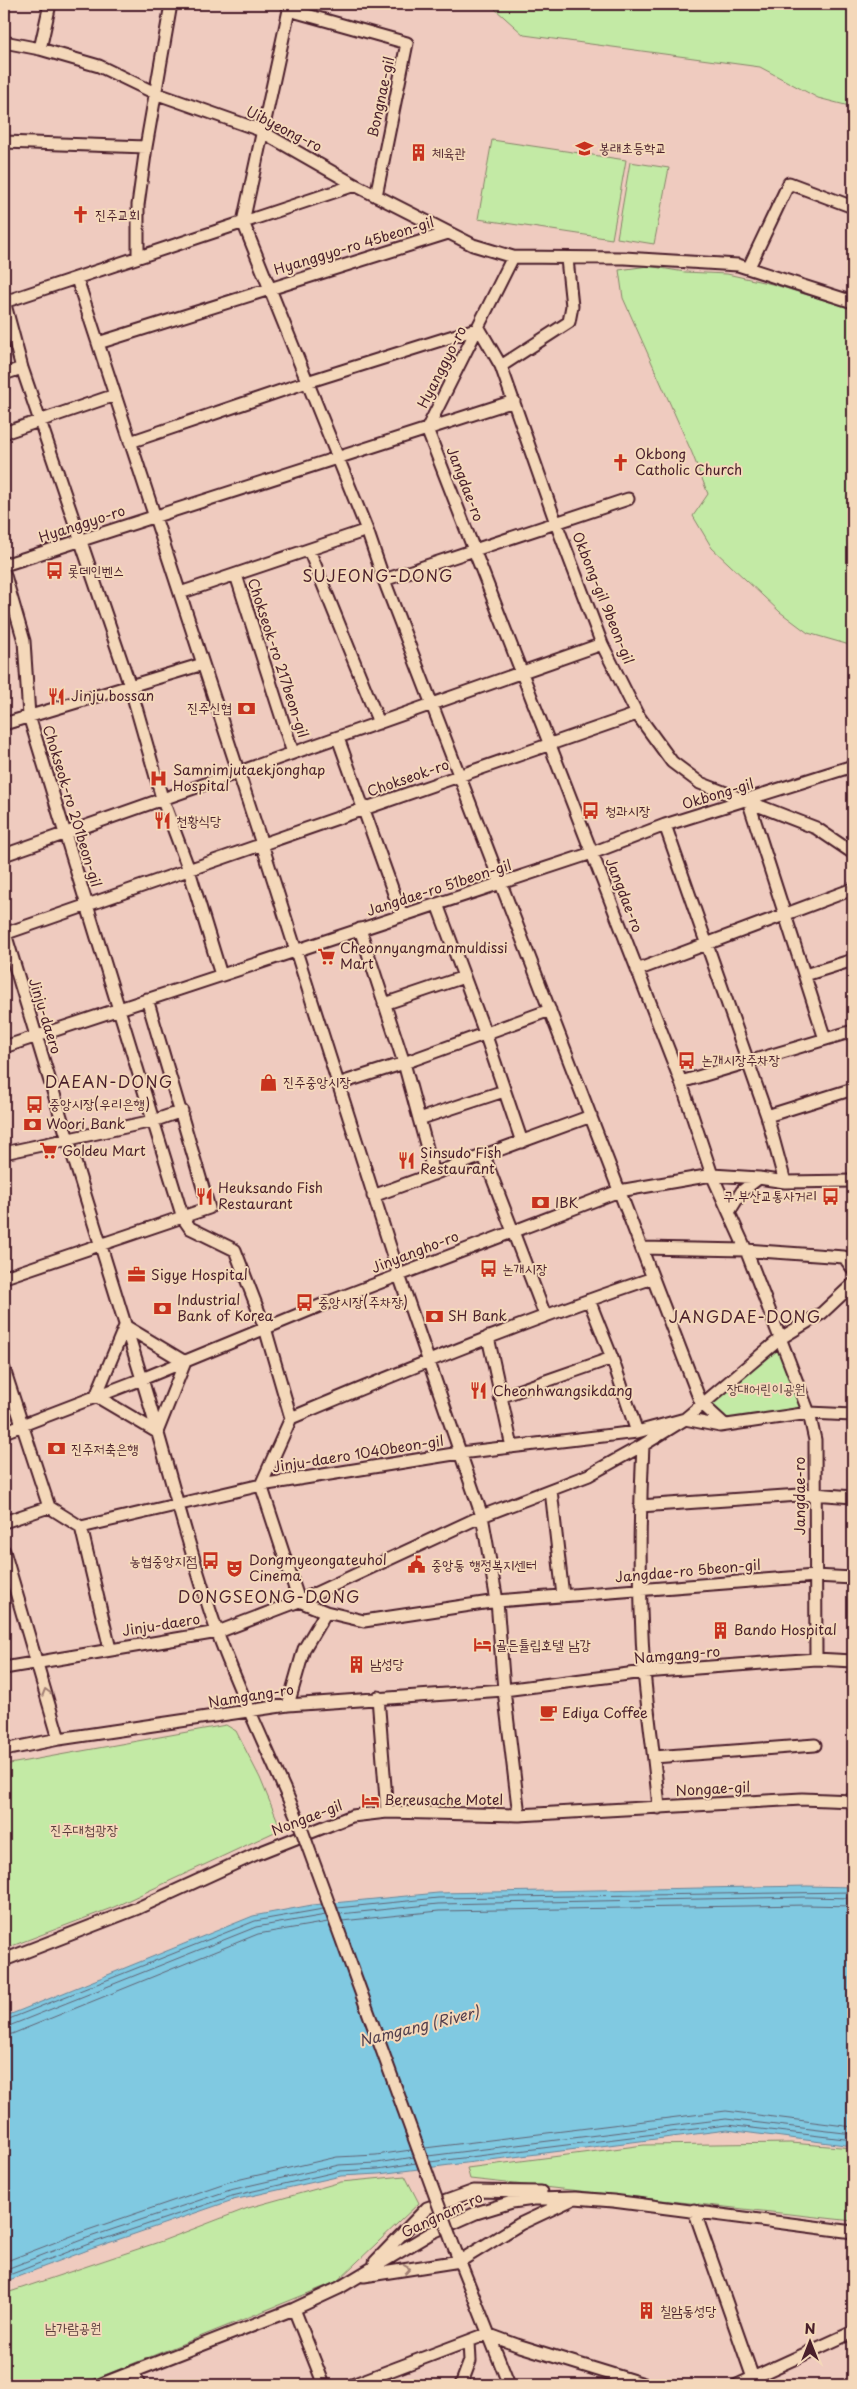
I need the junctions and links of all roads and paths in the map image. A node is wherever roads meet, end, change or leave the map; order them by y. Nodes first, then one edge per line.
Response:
1 (50, 4) edge
2 (171, 4) edge
3 (288, 7) edge
4 (4, 42) edge
5 (40, 49) junction
6 (155, 93) junction
7 (264, 134) junction
8 (4, 142) edge
9 (146, 147) junction
10 (354, 185) junction
11 (376, 196) junction
12 (853, 207) edge
13 (243, 222) junction
14 (448, 233) junction
15 (138, 256) junction
16 (513, 257) junction
17 (567, 259) junction
18 (749, 267) junction
19 (76, 279) junction
20 (270, 288) junction
21 (4, 302) edge
22 (853, 302) edge
23 (479, 328) junction
24 (98, 343) junction
25 (501, 366) junction
26 (22, 368) junction
27 (4, 374) edge
28 (308, 382) junction
29 (115, 395) junction
30 (514, 402) junction
31 (42, 421) junction
32 (427, 429) junction
33 (4, 433) edge
34 (130, 442) junction
35 (338, 458) junction
36 (628, 498) dead end
37 (155, 516) junction
38 (556, 524) junction
39 (367, 530) junction
40 (81, 540) junction
41 (309, 550) junction
42 (474, 551) junction
43 (4, 565) edge
44 (4, 572) edge
45 (236, 575) junction
46 (384, 580) junction
47 (180, 593) junction
48 (602, 644) junction
49 (203, 664) junction
50 (522, 672) junction
51 (130, 686) junction
52 (432, 704) junction
53 (637, 714) junction
54 (29, 716) junction
55 (379, 723) junction
56 (4, 724) edge
57 (338, 738) junction
58 (550, 744) junction
59 (293, 753) junction
60 (853, 766) edge
61 (239, 773) junction
62 (460, 775) junction
63 (162, 798) junction
64 (748, 800) junction
65 (363, 809) junction
66 (665, 826) junction
67 (65, 834) junction
68 (262, 844) junction
69 (592, 853) junction
70 (853, 853) edge
71 (4, 855) edge
72 (188, 870) junction
73 (501, 883) junction
74 (853, 889) edge
75 (437, 904) junction
76 (87, 905) junction
77 (785, 915) junction
78 (402, 916) junction
79 (360, 929) junction
80 (4, 933) edge
81 (706, 944) junction
82 (295, 951) junction
83 (853, 960) edge
84 (637, 970) junction
85 (221, 975) junction
86 (805, 975) junction
87 (464, 977) junction
88 (147, 999) junction
89 (384, 1004) junction
90 (120, 1008) junction
91 (550, 1010) junction
92 (853, 1031) edge
93 (485, 1033) junction
94 (35, 1036) junction
95 (825, 1039) junction
96 (4, 1047) edge
97 (748, 1062) junction
98 (404, 1063) junction
99 (681, 1082) junction
100 (338, 1084) junction
101 (853, 1089) edge
102 (504, 1091) junction
103 (182, 1111) junction
104 (591, 1116) junction
105 (767, 1116) junction
106 (418, 1119) junction
107 (153, 1121) junction
108 (68, 1138) junction
109 (522, 1142) junction
110 (4, 1153) edge
111 (484, 1156) junction
112 (434, 1174) junction
113 (712, 1175) junction
114 (759, 1178) junction
115 (853, 1181) edge
116 (786, 1182) junction
117 (619, 1191) junction
118 (374, 1196) junction
119 (730, 1212) junction
120 (183, 1218) junction
121 (513, 1230) junction
122 (99, 1246) junction
123 (642, 1248) junction
124 (746, 1250) junction
125 (853, 1269) edge
126 (398, 1275) junction
127 (4, 1277) edge
128 (653, 1278) junction
129 (853, 1284) edge
130 (589, 1300) junction
131 (545, 1315) junction
132 (124, 1326) junction
133 (265, 1328) junction
134 (488, 1337) junction
135 (781, 1338) junction
136 (612, 1358) junction
137 (427, 1360) junction
138 (185, 1362) junction
139 (4, 1369) edge
140 (142, 1379) junction
141 (96, 1396) junction
142 (500, 1397) junction
143 (701, 1403) junction
144 (809, 1413) junction
145 (853, 1415) edge
146 (291, 1418) junction
147 (684, 1419) junction
148 (23, 1425) junction
149 (725, 1425) junction
150 (4, 1432) edge
151 (157, 1432) junction
152 (637, 1432) junction
153 (643, 1446) junction
154 (512, 1447) junction
155 (460, 1453) junction
156 (261, 1485) junction
157 (551, 1490) junction
158 (814, 1494) junction
159 (853, 1496) edge
160 (177, 1504) junction
161 (640, 1506) junction
162 (49, 1507) junction
163 (482, 1516) junction
164 (4, 1522) edge
165 (81, 1527) junction
166 (4, 1551) edge
167 (815, 1576) junction
168 (853, 1578) edge
169 (640, 1591) junction
170 (564, 1596) junction
171 (298, 1601) junction
172 (498, 1601) junction
173 (326, 1612) junction
174 (218, 1632) junction
175 (110, 1649) junction
176 (816, 1659) junction
177 (37, 1661) junction
178 (853, 1661) edge
179 (4, 1668) edge
180 (644, 1672) junction
181 (504, 1690) junction
182 (378, 1697) junction
183 (288, 1705) junction
184 (248, 1711) junction
185 (59, 1739) junction
186 (815, 1745) dead end
187 (4, 1750) edge
188 (654, 1758) junction
189 (853, 1801) edge
190 (659, 1808) junction
191 (387, 1812) junction
192 (518, 1815) junction
193 (4, 1960) edge
194 (574, 2198) junction
195 (694, 2210) junction
196 (851, 2232) edge
197 (853, 2243) edge
198 (460, 2261) junction
199 (359, 2277) junction
200 (294, 2309) junction
201 (853, 2332) edge
202 (488, 2334) junction
203 (469, 2342) junction
204 (134, 2372) junction
205 (753, 2378) junction
206 (99, 2385) edge
207 (139, 2385) edge
208 (324, 2385) edge
209 (352, 2385) edge
210 (461, 2385) edge
211 (509, 2385) edge
212 (648, 2385) edge
213 (737, 2385) edge

1 - 5 street
2 - 6 street
3 - 7 street
3 - 11 street, Bongnae-gil
4 - 5 street, Uibyeong-ro
5 - 6 street, Uibyeong-ro
6 - 7 street, Uibyeong-ro
6 - 9 street
7 - 10 street, Uibyeong-ro
7 - 13 street
8 - 9 street
9 - 15 street
10 - 11 street, Uibyeong-ro
10 - 13 street
11 - 14 street, Uibyeong-ro
12 - 18 street
13 - 15 street
13 - 20 street
14 - 16 street, Uibyeong-ro
14 - 20 street, Hyanggyo-ro 45beon-gil
15 - 19 street
16 - 17 street
16 - 23 street, Hyanggyo-ro
17 - 18 street
17 - 25 street
18 - 22 street
19 - 21 street
19 - 24 street
20 - 24 street, Hyanggyo-ro 45beon-gil
20 - 28 street
21 - 26 street
23 - 25 street, Okbong-gil 9beon-gil
23 - 28 street
23 - 32 street, Hyanggyo-ro
24 - 29 street
25 - 30 street, Okbong-gil 9beon-gil
26 - 27 street
26 - 31 street
28 - 34 street
28 - 35 street
29 - 31 street
29 - 34 street
30 - 32 street
30 - 38 street, Okbong-gil 9beon-gil
31 - 33 street
31 - 40 street
32 - 35 street, Hyanggyo-ro
32 - 42 street, Jangdae-ro
34 - 37 street
35 - 37 street, Hyanggyo-ro
35 - 39 street
36 - 38 street
37 - 40 street, Hyanggyo-ro
37 - 47 street
38 - 42 street
38 - 48 street, Okbong-gil 9beon-gil
39 - 41 street, Chokseok-ro 217beon-gil
39 - 46 street
40 - 43 street, Hyanggyo-ro
40 - 51 street
41 - 45 street, Chokseok-ro 217beon-gil
41 - 55 street
42 - 46 street
42 - 50 street, Jangdae-ro
44 - 54 street, Chokseok-ro 201beon-gil
45 - 47 street, Chokseok-ro 217beon-gil
45 - 59 street, Chokseok-ro 217beon-gil
46 - 52 street
47 - 49 street
48 - 50 street, Chokseok-ro 217beon-gil
48 - 53 street, Okbong-gil 9beon-gil
49 - 51 street
49 - 61 street
50 - 52 street, Chokseok-ro 217beon-gil
50 - 58 street, Jangdae-ro
51 - 54 street
51 - 63 street
52 - 55 street, Chokseok-ro 217beon-gil
52 - 62 street
53 - 58 street, Chokseok-ro
53 - 64 street, Okbong-gil 9beon-gil
54 - 56 street
54 - 67 street, Chokseok-ro 201beon-gil
55 - 57 street, Chokseok-ro 217beon-gil
57 - 59 street, Chokseok-ro 217beon-gil
57 - 65 street
58 - 62 street, Chokseok-ro
58 - 69 street, Jangdae-ro
59 - 61 street
60 - 64 street, Okbong-gil
61 - 63 street
61 - 68 street
62 - 65 street, Chokseok-ro
62 - 73 street
63 - 67 street
63 - 72 street
64 - 66 street, Okbong-gil
64 - 70 street, Okbong-gil 9beon-gil
64 - 77 street
65 - 68 street, Chokseok-ro
65 - 78 street
66 - 69 street, Okbong-gil
66 - 81 street
67 - 71 street
67 - 76 street, Chokseok-ro 201beon-gil
68 - 72 street, Chokseok-ro
68 - 82 street
69 - 73 street, Jangdae-ro 51beon-gil
69 - 84 street, Jangdae-ro
72 - 76 street, Chokseok-ro
72 - 85 street
73 - 75 street, Jangdae-ro 51beon-gil
73 - 91 street
74 - 77 street
75 - 78 street, Jangdae-ro 51beon-gil
75 - 87 street
76 - 80 street, Chokseok-ro
76 - 90 street, Chokseok-ro 201beon-gil
77 - 81 street
77 - 86 street
78 - 79 street, Jangdae-ro 51beon-gil
79 - 82 street, Jangdae-ro 51beon-gil
79 - 89 street
80 - 94 street, Jinju-daero
81 - 84 street
81 - 97 street
82 - 85 street, Jangdae-ro 51beon-gil
82 - 100 street
83 - 86 street
84 - 99 street, Jangdae-ro
85 - 88 street, Jangdae-ro 51beon-gil
86 - 95 street
87 - 89 street
87 - 93 street
88 - 90 street, Jangdae-ro 51beon-gil
88 - 103 street
89 - 98 street
90 - 94 street, Jangdae-ro 51beon-gil
90 - 107 street, Chokseok-ro 201beon-gil
91 - 93 street
91 - 104 street
92 - 95 street
93 - 98 street
93 - 102 street
94 - 96 street, Jangdae-ro 51beon-gil
94 - 108 street, Jinju-daero
95 - 97 street
97 - 99 street
97 - 105 street
98 - 100 street
98 - 106 street
99 - 113 street, Jangdae-ro
100 - 118 street
101 - 105 street
102 - 106 street
102 - 109 street
103 - 107 street
103 - 120 street
104 - 109 street
104 - 117 street
105 - 116 street
106 - 112 street
107 - 108 street
107 - 120 street, Chokseok-ro 201beon-gil
108 - 110 street
108 - 122 street, Jinju-daero
109 - 111 street
111 - 112 street
111 - 121 street
112 - 118 street
113 - 114 street, Jinyangho-ro
113 - 117 street, Jinyangho-ro
113 - 119 street, Jangdae-ro
114 - 116 street, Jinyangho-ro
114 - 119 street
115 - 116 street, Jinyangho-ro
117 - 121 street, Jinyangho-ro
117 - 123 street
118 - 126 street
119 - 124 street, Jangdae-ro
120 - 122 street
120 - 133 street
121 - 126 street, Jinyangho-ro
121 - 131 street
122 - 127 street
122 - 132 street, Jinju-daero
123 - 124 street
123 - 128 street
124 - 125 street
124 - 135 street, Jangdae-ro
126 - 133 street, Jinyangho-ro
126 - 137 street
128 - 130 street
128 - 143 street
129 - 135 street
130 - 131 street
130 - 136 street
131 - 134 street
132 - 138 street
132 - 140 street, Jinju-daero
132 - 141 street
133 - 138 street, Jinyangho-ro
133 - 146 street
134 - 137 street
134 - 142 street
135 - 143 street
135 - 144 street, Jangdae-ro
136 - 142 street
136 - 152 street
137 - 146 street
137 - 155 street
138 - 140 street, Jinyangho-ro
138 - 151 street
139 - 148 street
140 - 141 street, Jinyangho-ro
140 - 151 street, Jinju-daero
141 - 148 street, Jinyangho-ro
141 - 151 street
142 - 154 street
143 - 147 street, Jinju-daero
143 - 149 street
144 - 145 street
144 - 149 street
144 - 158 street, Jangdae-ro
146 - 156 street
147 - 149 street
147 - 152 street, Jinju-daero 1040beon-gil
147 - 153 street, Jinju-daero
148 - 150 street, Jinyangho-ro
148 - 162 street
151 - 160 street, Jinju-daero
152 - 154 street, Jinju-daero 1040beon-gil
153 - 157 street, Jinju-daero
153 - 161 street
154 - 155 street, Jinju-daero 1040beon-gil
155 - 156 street, Jinju-daero 1040beon-gil
155 - 163 street
156 - 160 street, Jinju-daero 1040beon-gil
156 - 171 street, Jinju-daero 1040beon-gil
157 - 163 street, Jinju-daero
157 - 170 street
158 - 159 street
158 - 161 street
158 - 167 street, Jangdae-ro
160 - 165 street, Jinju-daero 1040beon-gil
160 - 174 street, Jinju-daero
161 - 169 street
162 - 164 street
162 - 165 street
163 - 171 street, Jinju-daero
163 - 172 street
165 - 175 street
166 - 177 street
167 - 168 street, Jangdae-ro 5beon-gil
167 - 169 street, Jangdae-ro 5beon-gil
167 - 176 street, Jangdae-ro
169 - 170 street, Jangdae-ro 5beon-gil
169 - 180 street
170 - 172 street, Jangdae-ro 5beon-gil
171 - 173 street, Jangdae-ro 5beon-gil
171 - 174 street, Jinju-daero
172 - 173 street, Jangdae-ro 5beon-gil
172 - 181 street
173 - 183 street
174 - 175 street, Jinju-daero
174 - 184 street, Jinju-daero
175 - 177 street, Jinju-daero
176 - 178 street, Namgang-ro
176 - 180 street, Namgang-ro
177 - 179 street, Jinju-daero
185 -> 177 street
180 - 181 street, Namgang-ro
180 - 188 street
181 - 182 street, Namgang-ro
181 - 192 street
182 - 183 street, Namgang-ro
182 - 191 street
183 - 184 street, Namgang-ro
184 - 185 street, Namgang-ro
184 - 198 street, Jinju-daero, bridge
185 - 187 street, Namgang-ro
186 - 188 street
188 - 190 street
189 - 190 street, Nongae-gil
190 - 192 street, Nongae-gil
191 - 192 street, Nongae-gil
191 - 193 street, Nongae-gil
194 - 195 street, Gangnam-ro
194 - 198 street
194 - 199 street, Gangnam-ro
194 - 199 street
195 - 196 street, Gangnam-ro
195 - 205 street
196 - 197 street
199 -> 198 street
198 - 202 street, Jinju-daero
199 - 200 street, Gangnam-ro
200 - 204 street, Gangnam-ro
200 - 208 street
201 - 205 street
202 - 203 street
202 - 211 street, Jinju-daero
202 - 212 street
203 - 209 street
203 - 210 street
204 - 206 street, Gangnam-ro
204 - 207 street
205 - 213 street

